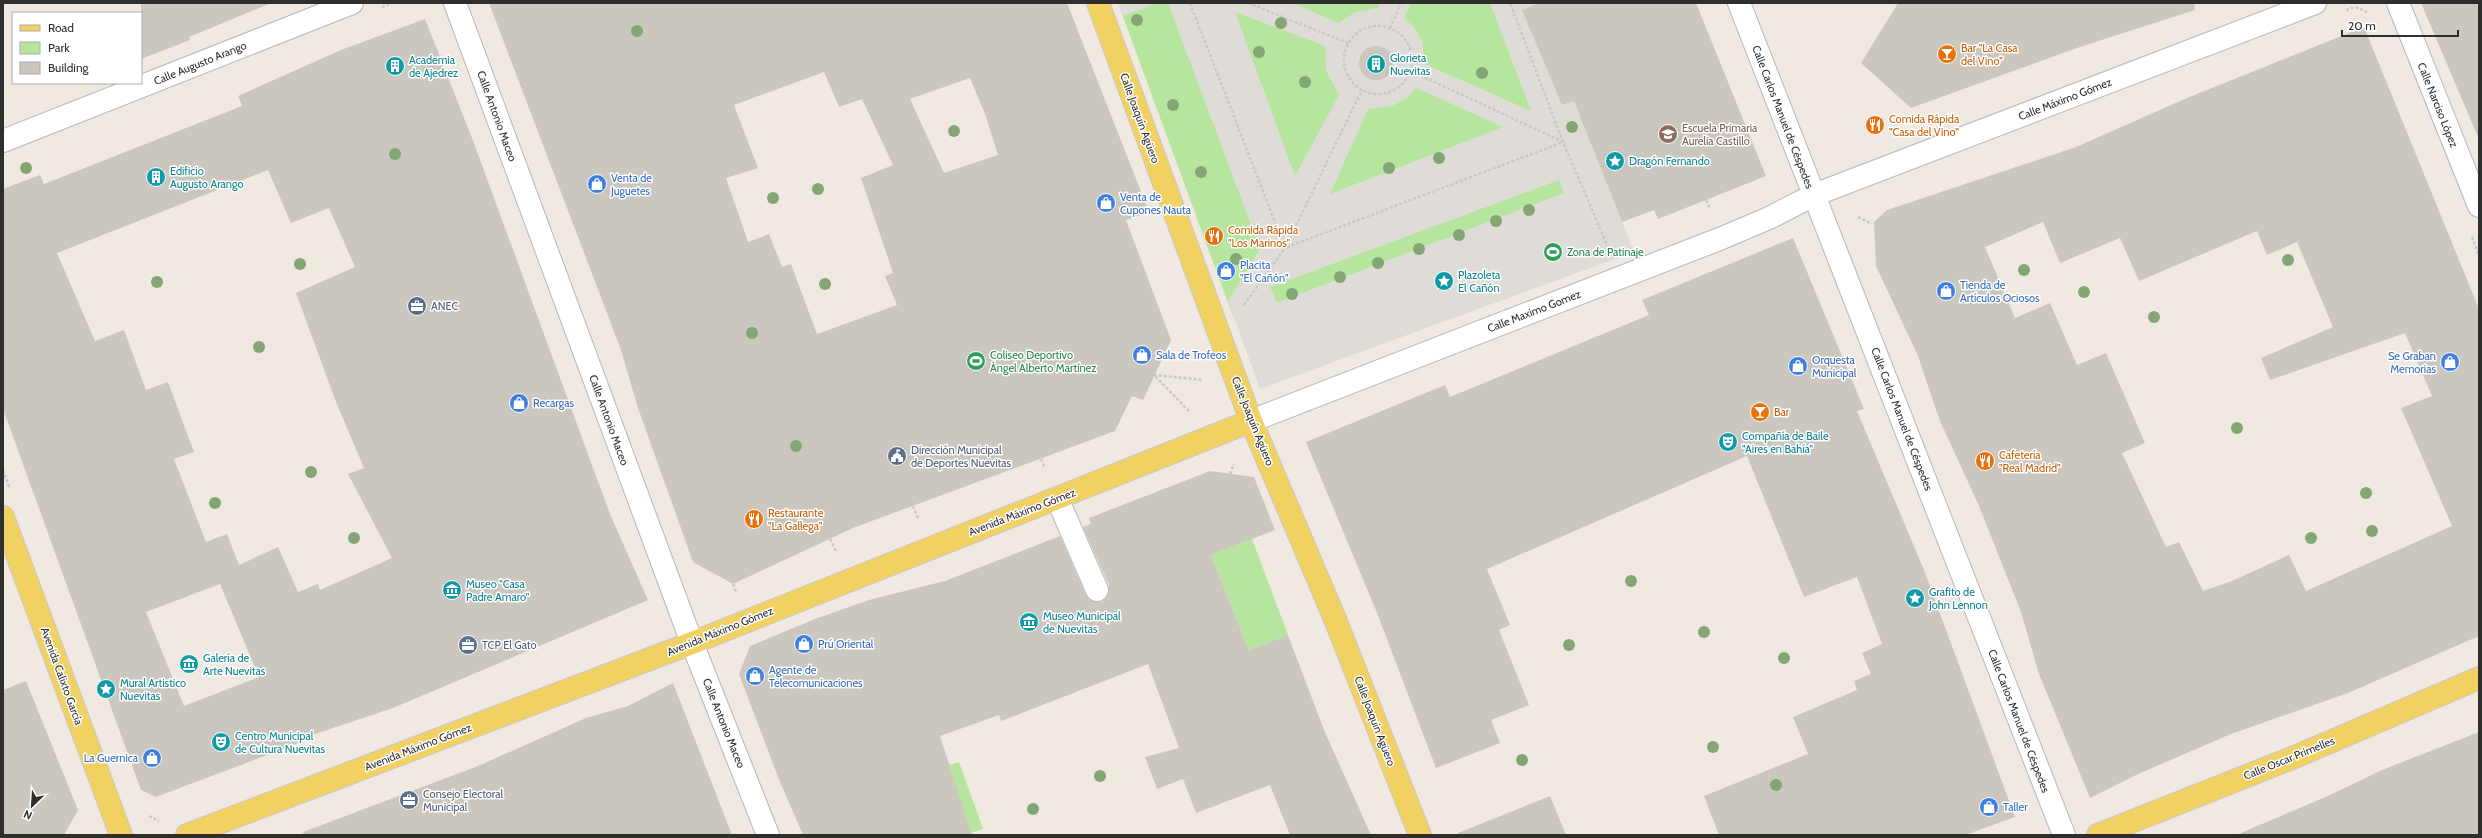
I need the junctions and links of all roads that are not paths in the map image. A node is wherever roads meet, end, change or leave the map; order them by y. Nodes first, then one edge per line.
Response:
1 (352, 3) edge
2 (455, 3) edge
3 (1098, 3) edge
4 (1739, 3) edge
5 (2315, 3) edge
6 (2398, 3) edge
7 (3, 141) edge
8 (1814, 196) junction
9 (2479, 206) edge
10 (1251, 421) junction
11 (1057, 498) junction
12 (3, 517) edge
13 (1097, 590) dead end
14 (692, 643) junction
15 (2479, 678) edge
16 (121, 835) edge
17 (187, 835) edge
18 (768, 835) edge
19 (1420, 835) edge
20 (2064, 835) edge
21 (2098, 835) edge

1 - 7 street, Calle Augusto Arango
2 - 14 street, Calle Antonio Maceo
3 - 10 main road, Calle Joaquín Agüero
4 - 8 street, Calle Carlos Manuel de Céspedes
5 - 8 street, Calle Máximo Gómez
6 - 9 street, Calle Narciso López
8 - 10 street, Calle Maximo Gomez
8 - 20 street, Calle Carlos Manuel de Céspedes
10 - 11 main road, Avenida Máximo Gómez
10 - 19 main road, Calle Joaquín Agüero
11 - 13 street
11 - 14 main road, Avenida Máximo Gómez
12 - 16 main road, Avenida Calixto García
14 - 17 main road, Avenida Máximo Gómez
14 - 18 street, Calle Antonio Maceo
15 - 21 main road, Calle Oscar Primelles

